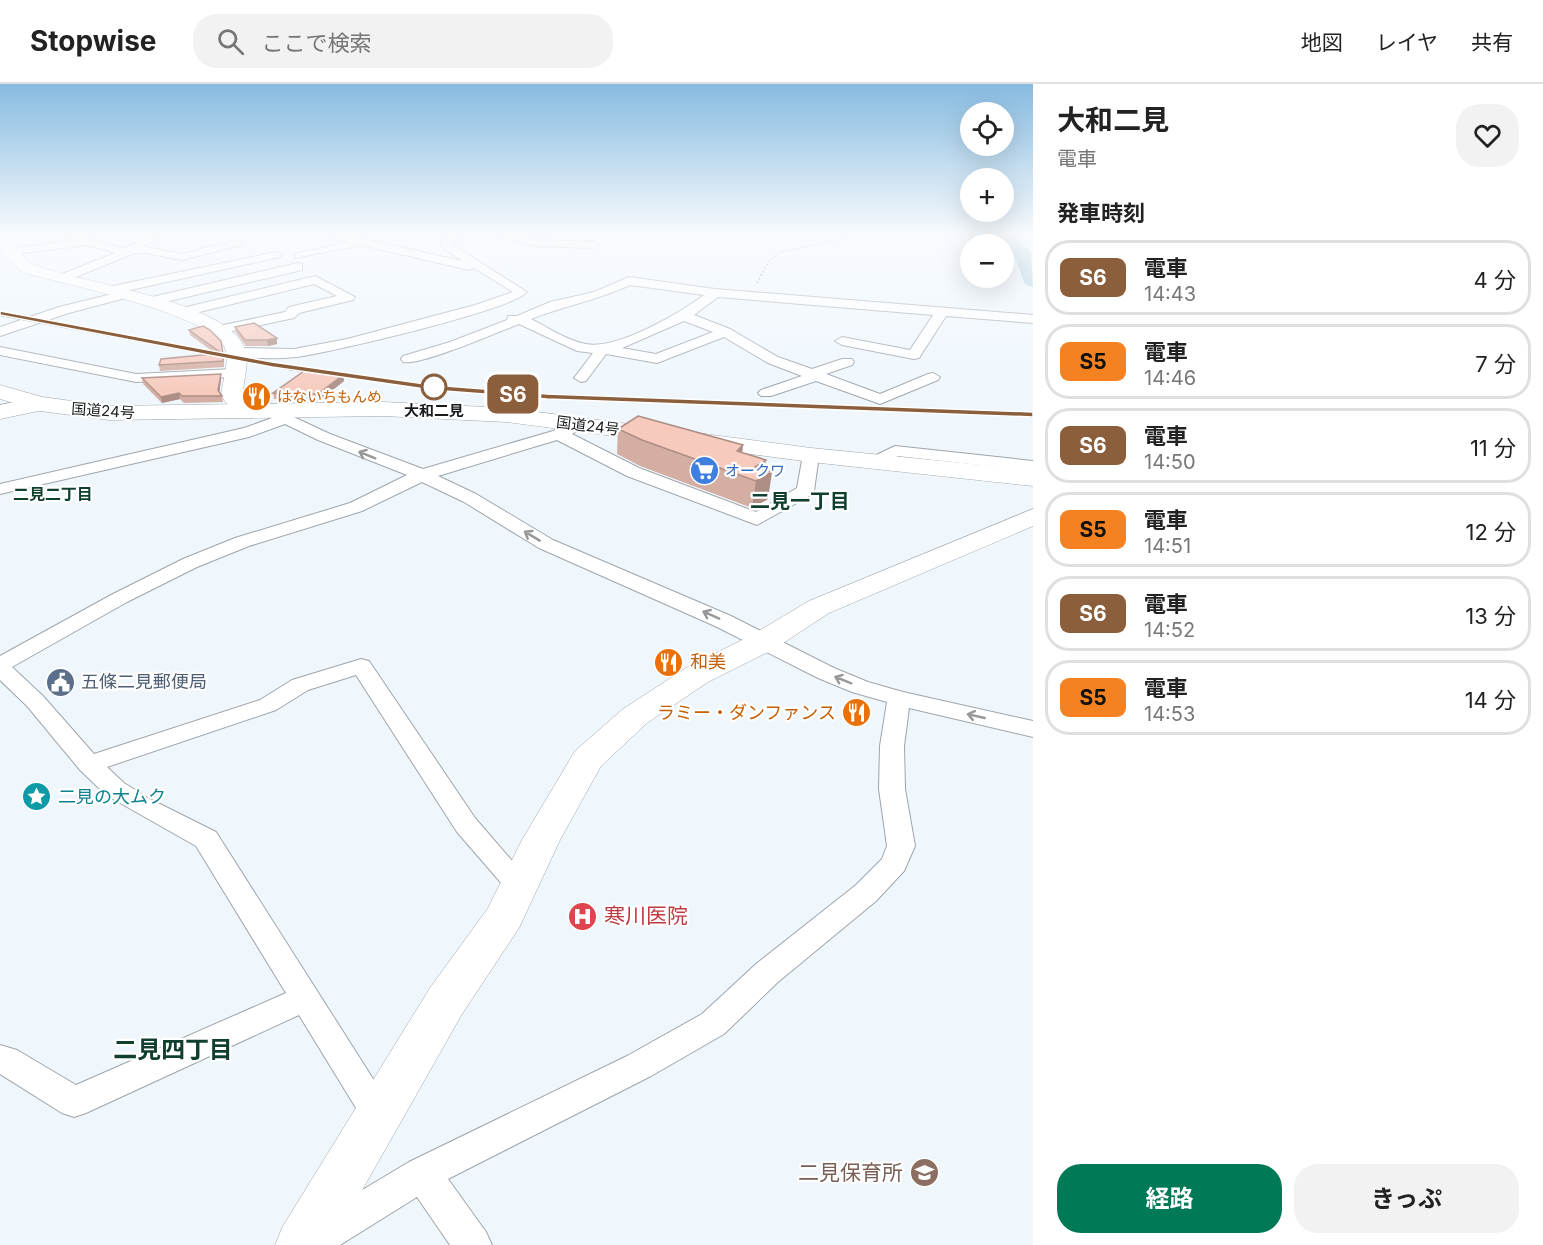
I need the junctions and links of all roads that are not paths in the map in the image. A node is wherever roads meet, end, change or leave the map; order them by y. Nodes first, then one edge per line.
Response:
1 (118, 289) edge
2 (126, 289) edge
3 (195, 289) edge
4 (277, 289) edge
5 (333, 289) edge
6 (516, 289) edge
7 (611, 289) edge
8 (688, 289) edge
9 (122, 290) junction
10 (716, 293) junction
11 (148, 302) junction
12 (480, 308) junction
13 (943, 310) junction
14 (179, 313) junction
15 (684, 316) junction
16 (1033, 319) edge
17 (521, 320) junction
18 (219, 330) junction
19 (0, 332) edge
20 (725, 332) junction
21 (842, 341) dead end
22 (605, 349) junction
23 (0, 351) edge
24 (237, 352) junction
25 (408, 359) dead end
26 (847, 362) dead end
27 (233, 373) junction
28 (815, 374) junction
29 (933, 377) dead end
30 (581, 378) dead end
31 (0, 393) edge
32 (766, 393) dead end
33 (40, 404) junction
34 (0, 412) edge
35 (268, 414) junction
36 (569, 429) junction
37 (811, 455) junction
38 (876, 462) junction
39 (1033, 465) edge
40 (422, 475) junction
41 (1033, 478) edge
42 (0, 489) edge
43 (1033, 518) edge
44 (763, 642) junction
45 (0, 667) edge
46 (899, 698) junction
47 (1033, 729) edge
48 (89, 764) junction
49 (519, 885) junction
50 (306, 998) junction
51 (0, 1059) edge
52 (379, 1115) junction
53 (422, 1174) junction
54 (303, 1245) edge
55 (473, 1245) edge

1 - 9 street
2 - 9 street
3 - 11 street
4 - 14 street
5 - 18 street
6 - 12 street
7 - 17 street
8 - 10 street
9 - 11 street
9 - 19 street
10 - 13 street
10 - 15 street
11 - 14 street
12 - 17 street
12 - 24 street
13 - 16 street
13 - 21 street
14 - 18 street
15 - 20 street
15 - 22 street
17 - 22 street
17 - 25 street
18 - 24 street
20 - 22 street
20 - 28 street
22 - 30 street
23 - 27 street
24 - 27 street
26 - 28 street
27 - 35 street
28 - 29 street
28 - 32 street
31 - 33 highway, 国道24号
33 - 34 street
33 - 35 highway, 国道24号
35 - 36 highway, 国道24号
40 -> 35 street
35 - 42 street
36 - 37 highway, 国道24号
36 - 37 street
36 - 40 street
37 - 38 highway, 国道24号
38 - 39 street
38 - 41 highway, 国道24号
44 -> 40 street
40 - 45 street
43 - 44 street
46 -> 44 street
44 - 49 street
45 - 48 street
47 -> 46 street
46 - 53 street
48 - 49 street
48 - 50 street
49 - 52 street
50 - 51 street
50 - 52 street
52 - 54 street
53 - 54 street
53 - 55 street

